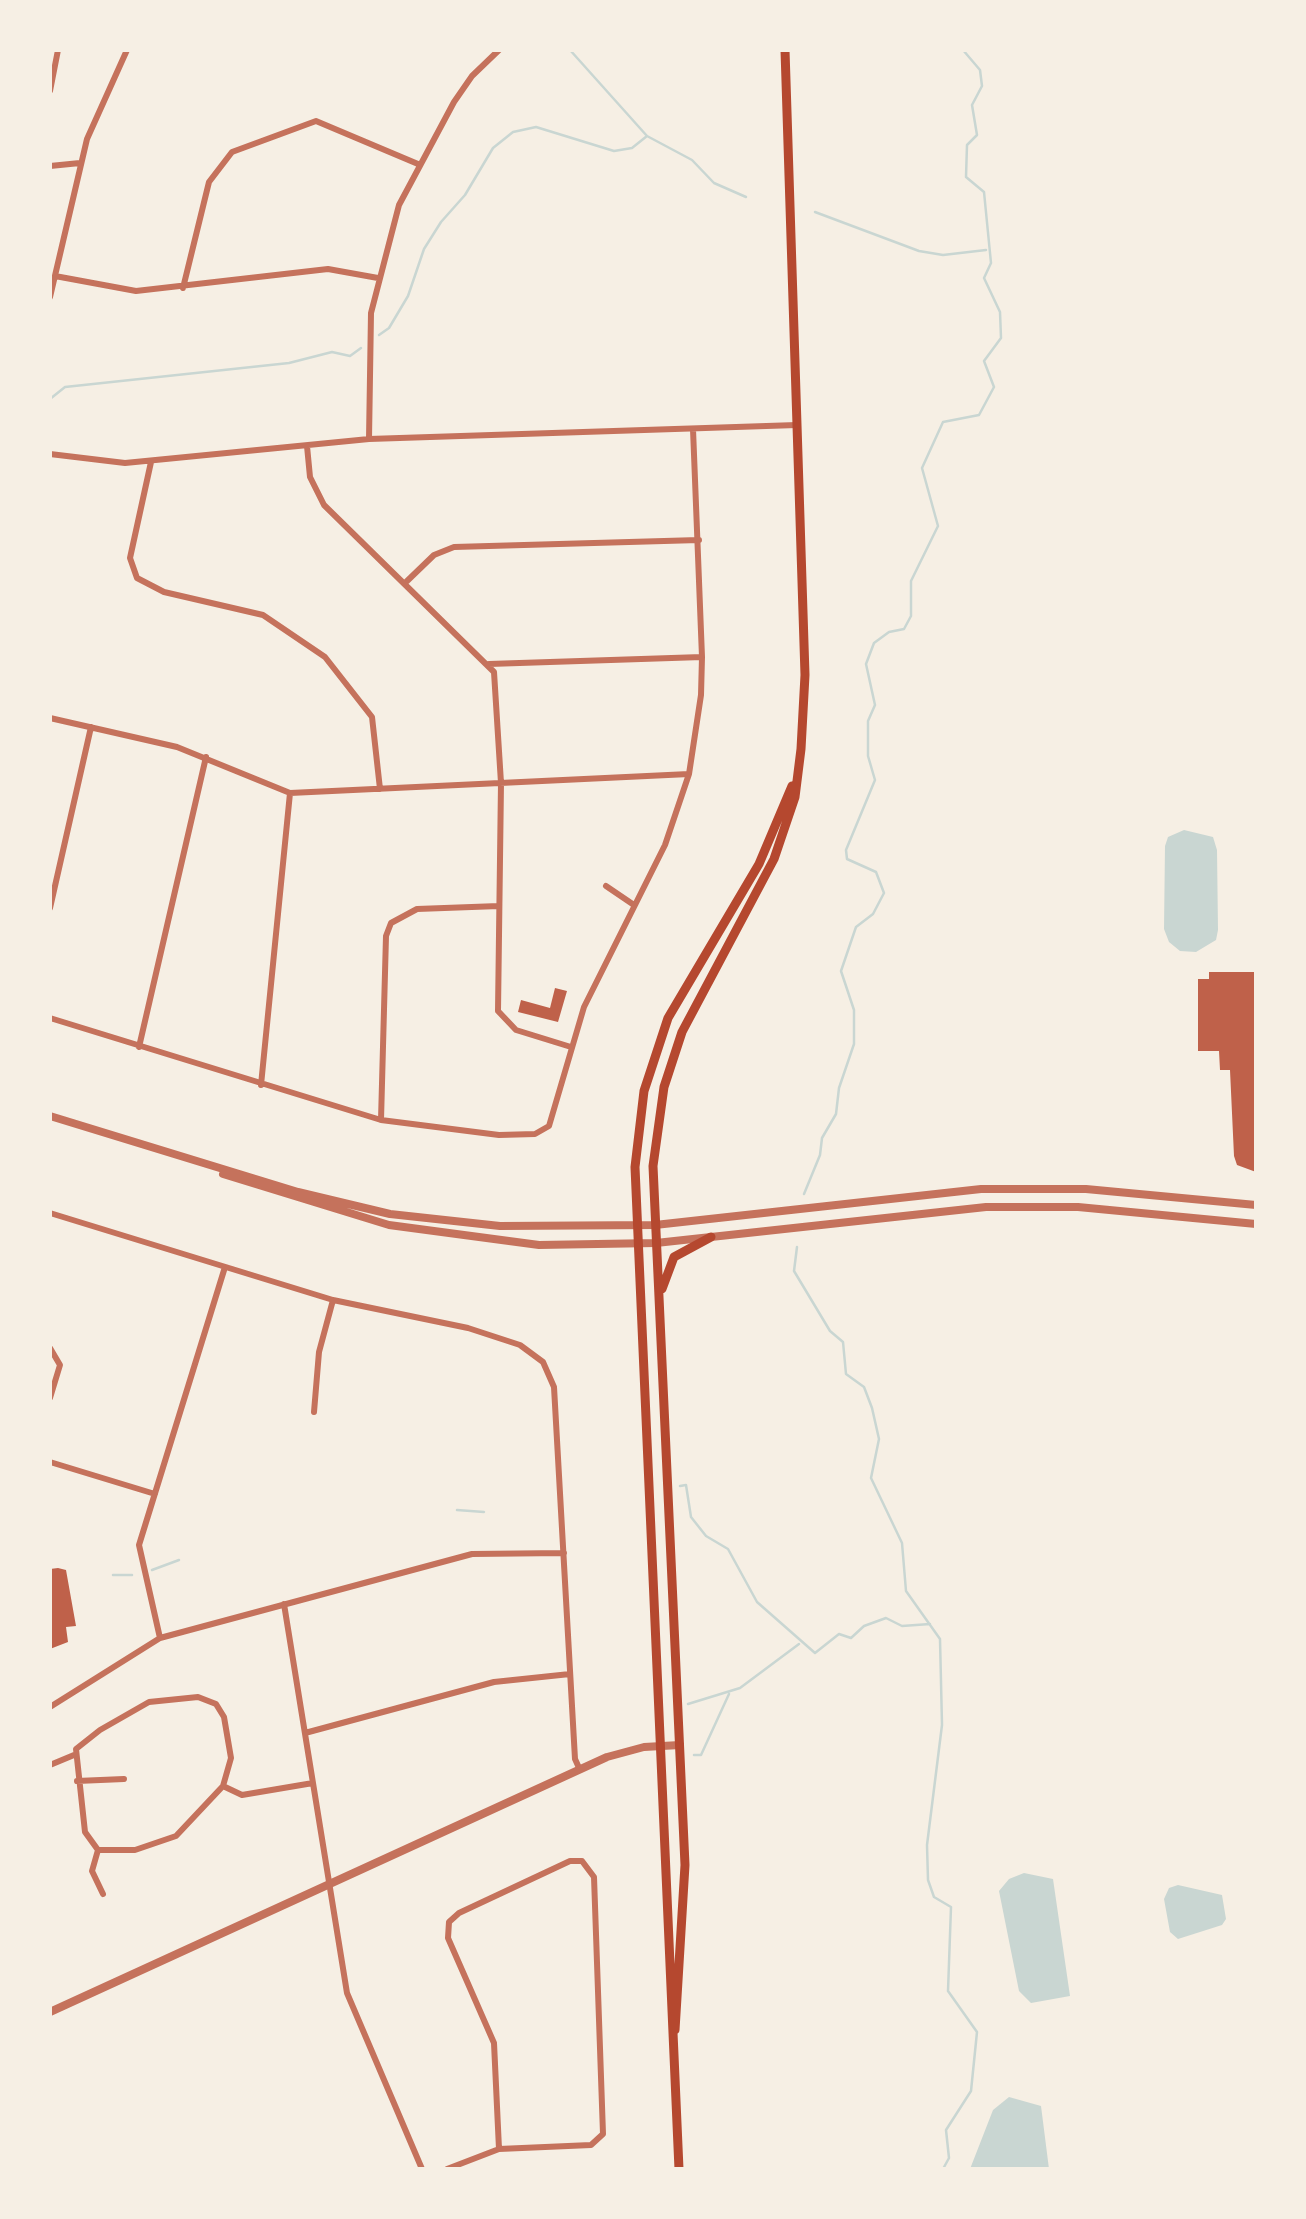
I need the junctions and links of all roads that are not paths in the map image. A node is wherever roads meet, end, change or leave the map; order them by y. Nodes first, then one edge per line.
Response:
1 (58, 50) edge
2 (127, 50) edge
3 (500, 50) edge
4 (785, 50) edge
5 (50, 92) edge
6 (80, 163) junction
7 (418, 164) junction
8 (50, 166) edge
9 (55, 276) junction
10 (378, 278) junction
11 (183, 288) junction
12 (50, 297) edge
13 (797, 425) junction
14 (693, 429) junction
15 (369, 439) junction
16 (308, 446) junction
17 (50, 454) edge
18 (152, 462) junction
19 (699, 540) junction
20 (406, 583) junction
21 (702, 656) junction
22 (489, 664) junction
23 (50, 718) edge
24 (91, 727) junction
25 (206, 757) junction
26 (798, 770) junction
27 (689, 774) junction
28 (500, 783) junction
29 (380, 789) junction
30 (290, 792) junction
31 (606, 886) dead end
32 (499, 906) junction
33 (634, 906) junction
34 (50, 908) edge
35 (50, 1018) edge
36 (139, 1047) junction
37 (571, 1047) junction
38 (260, 1085) junction
39 (50, 1116) edge
40 (381, 1120) junction
41 (200, 1164) junction
42 (1256, 1205) edge
43 (50, 1213) edge
44 (1256, 1224) edge
45 (654, 1225) junction
46 (637, 1226) junction
47 (711, 1237) junction
48 (656, 1243) junction
49 (637, 1244) junction
50 (224, 1267) junction
51 (334, 1300) junction
52 (660, 1300) junction
53 (50, 1348) edge
54 (50, 1398) edge
55 (314, 1412) dead end
56 (50, 1462) edge
57 (154, 1494) junction
58 (564, 1553) junction
59 (284, 1604) junction
60 (160, 1638) junction
61 (570, 1674) junction
62 (50, 1707) edge
63 (304, 1733) junction
64 (680, 1745) junction
65 (660, 1746) junction
66 (74, 1756) junction
67 (50, 1765) edge
68 (580, 1770) junction
69 (124, 1778) dead end
70 (76, 1781) junction
71 (313, 1784) junction
72 (223, 1786) junction
73 (98, 1850) junction
74 (328, 1885) junction
75 (103, 1894) dead end
76 (50, 2012) edge
77 (674, 2030) junction
78 (498, 2149) junction
79 (422, 2169) edge
80 (447, 2169) edge
81 (679, 2169) edge

1 - 5 street
2 - 6 street
3 - 7 street
4 - 13 main road
6 - 8 street
6 - 9 street
7 - 10 street
7 - 11 street
9 - 11 street
9 - 12 street
10 - 11 street
10 - 15 street
13 - 14 street
13 - 26 main road
14 - 15 street
14 - 19 street
15 - 16 street
16 - 18 street
16 - 20 street
17 - 18 street
18 - 29 street
19 - 20 street
19 - 21 street
20 - 22 street
21 - 22 street
21 - 27 street
22 - 28 street
23 - 24 street
24 - 25 street
24 - 34 street
25 - 30 street
25 - 36 street
26 - 45 main road
26 - 46 main road
27 - 28 street
27 - 33 street
28 - 29 street
28 - 32 street
29 - 30 street
30 - 38 street
31 - 33 street
32 - 37 street
32 - 40 street
33 - 37 street
35 - 36 street
36 - 38 street
37 - 40 street
38 - 40 street
39 - 41 street
41 - 46 street
41 - 49 street
42 - 45 street
43 - 50 street
44 - 47 street
45 - 46 street
45 - 48 main road
46 - 49 main road
47 - 48 street
47 - 52 main road
48 - 49 street
48 - 52 main road
49 - 65 main road
50 - 51 street
50 - 57 street
51 - 55 street
51 - 58 street
52 - 64 main road
53 - 54 street
56 - 57 street
57 - 60 street
58 - 59 street
58 - 61 street
59 - 60 street
59 - 63 street
60 - 62 street
61 - 63 street
61 - 68 street
63 - 71 street
64 - 65 street
64 - 77 main road
65 - 68 street
65 - 77 main road
66 - 67 street
66 - 70 street
66 - 72 street
68 - 74 street
69 - 70 street
70 - 73 street
71 - 72 street
71 - 74 street
72 - 73 street
73 - 75 street
74 - 76 street
74 - 79 street
77 - 81 main road
78 - 78 street
78 - 80 street

